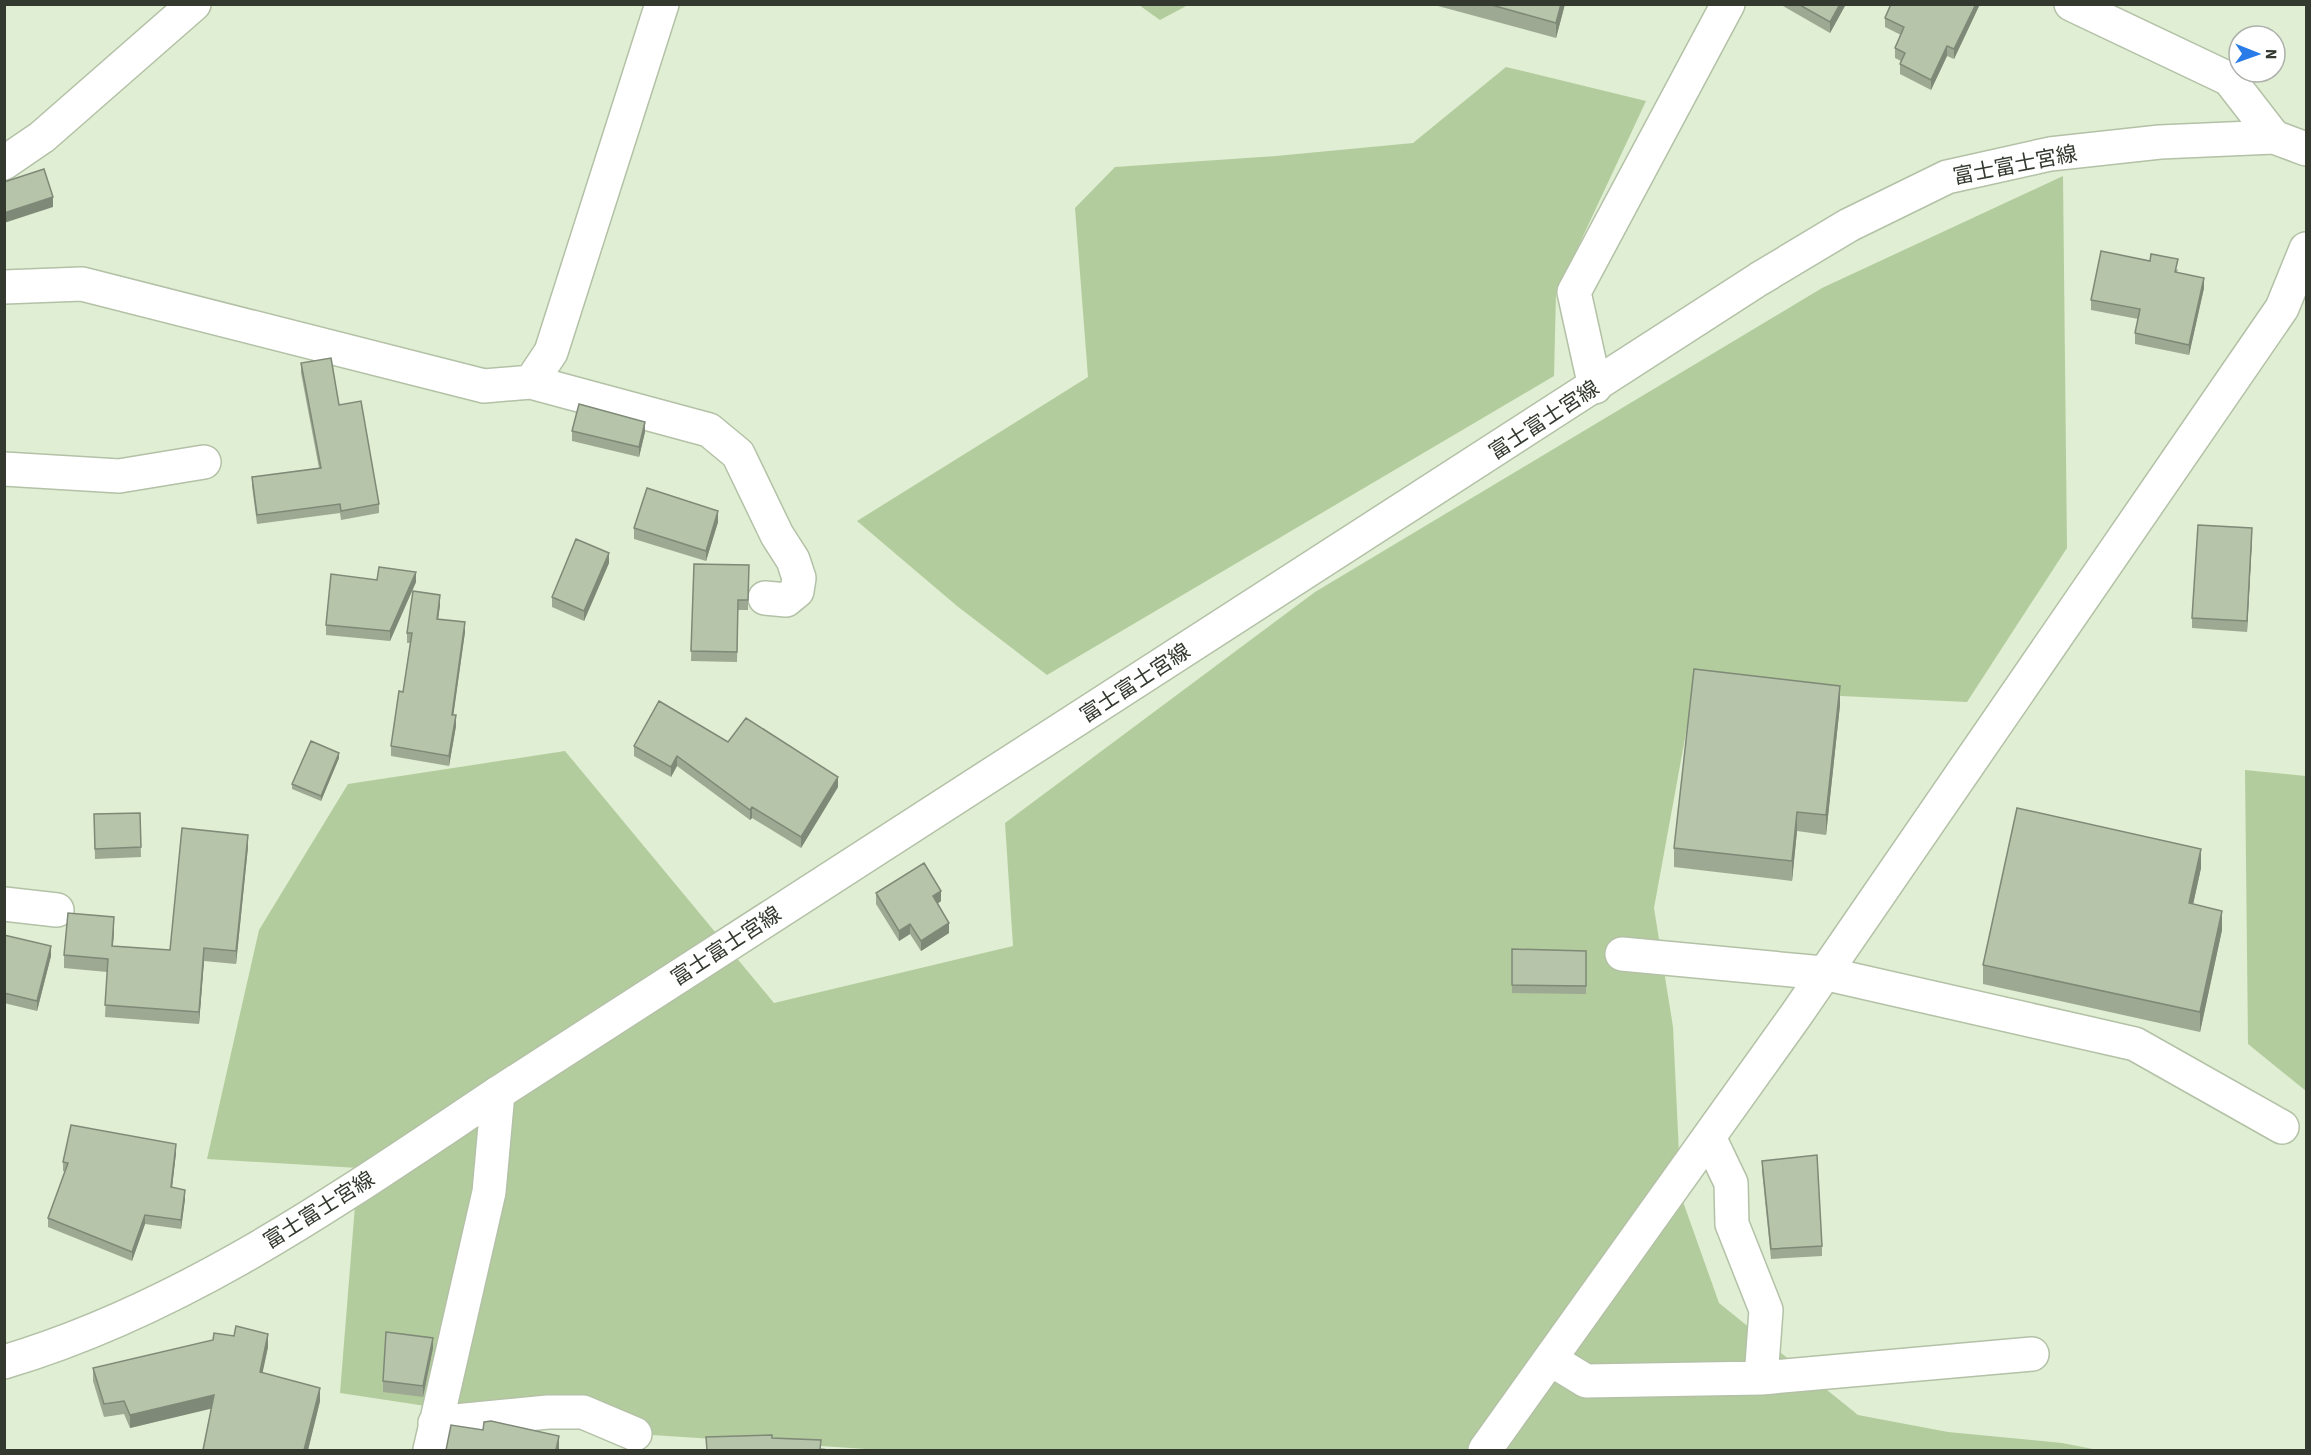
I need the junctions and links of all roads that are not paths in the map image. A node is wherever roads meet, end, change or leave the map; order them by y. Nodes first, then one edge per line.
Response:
1 (194, 4) edge
2 (662, 4) edge
3 (1728, 4) edge
4 (2071, 4) edge
5 (2274, 137) junction
6 (2307, 148) edge
7 (4, 163) edge
8 (2307, 249) edge
9 (4, 287) edge
10 (531, 382) junction
11 (1594, 387) junction
12 (204, 462) dead end
13 (4, 469) edge
14 (765, 598) dead end
15 (4, 904) edge
16 (57, 910) dead end
17 (1622, 954) dead end
18 (1823, 973) junction
19 (498, 1093) junction
20 (2282, 1127) dead end
21 (1709, 1137) junction
22 (2032, 1354) dead end
23 (1550, 1359) junction
24 (4, 1362) edge
25 (1761, 1378) junction
26 (635, 1434) dead end
27 (432, 1437) edge
28 (1485, 1450) edge

1 - 7 street
2 - 10 street
3 - 11 street
4 - 5 street
5 - 6 street, 富士富士宮線
5 - 11 street, 富士富士宮線
8 - 18 street
9 - 10 street
10 - 14 street
11 - 19 street, 富士富士宮線
12 - 13 street
15 - 16 street
17 - 18 street
18 - 20 street
18 - 21 street
19 - 24 street, 富士富士宮線
19 - 27 street
21 - 23 street
21 - 25 street
22 - 25 street
23 - 25 street
23 - 28 street
26 - 27 street

